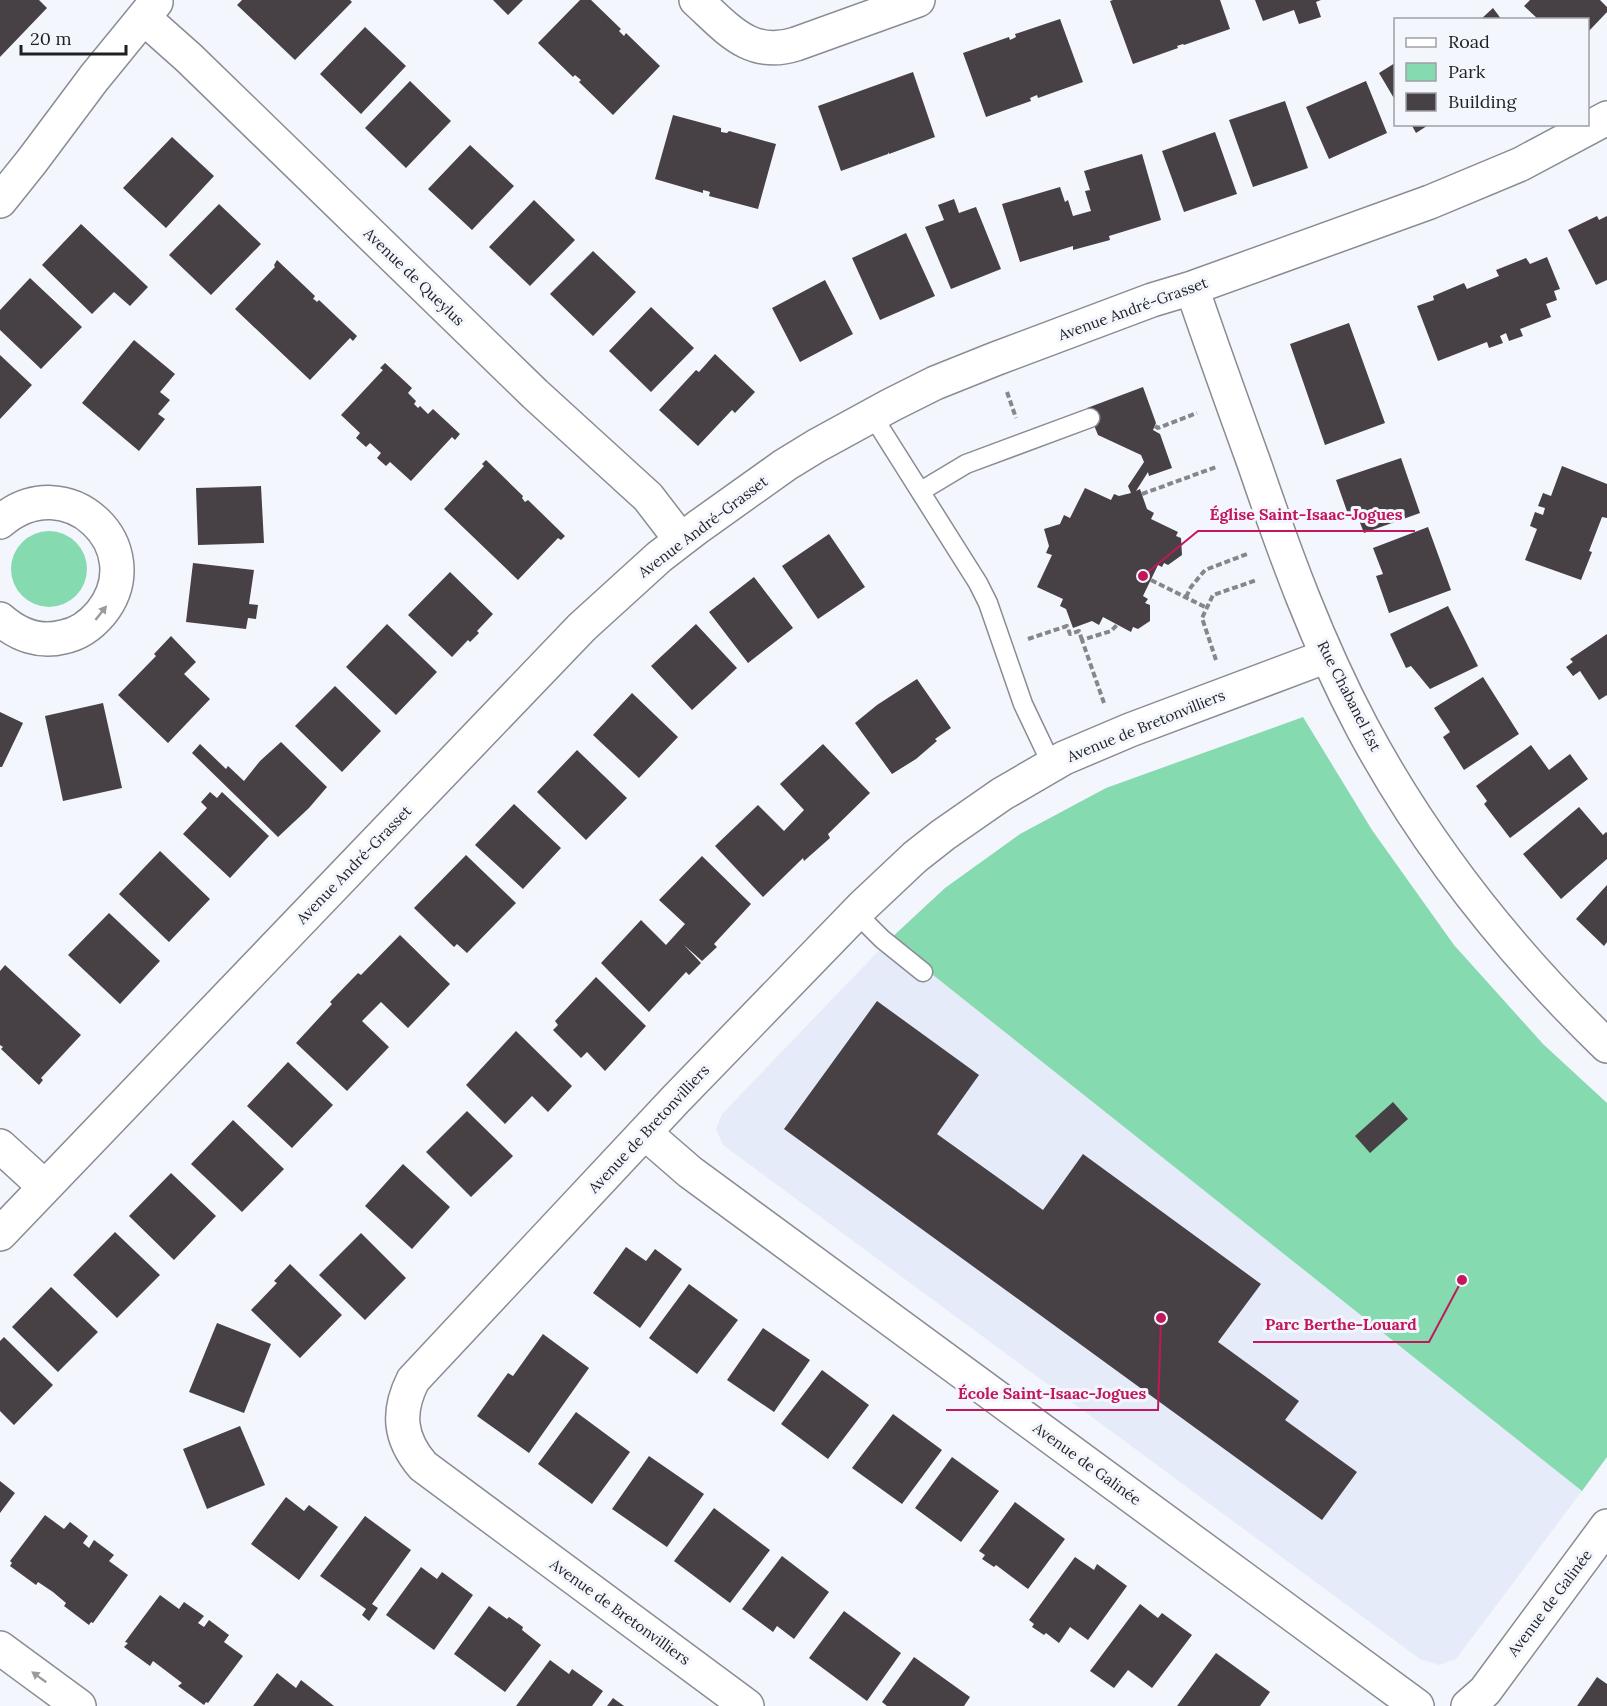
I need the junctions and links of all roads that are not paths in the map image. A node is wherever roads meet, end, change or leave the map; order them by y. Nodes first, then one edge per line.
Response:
1 (696, 0) edge
2 (918, 0) edge
3 (151, 9) edge
4 (1607, 118) edge
5 (0, 201) edge
6 (1192, 288) junction
7 (872, 415) junction
8 (1090, 418) dead end
9 (921, 491) junction
10 (0, 521) edge
11 (681, 540) junction
12 (0, 619) edge
13 (1327, 656) junction
14 (1052, 765) junction
15 (856, 914) junction
16 (923, 972) dead end
17 (1607, 1046) edge
18 (645, 1133) junction
19 (0, 1146) edge
20 (45, 1188) junction
21 (0, 1234) edge
22 (1607, 1526) edge
23 (0, 1648) edge
24 (79, 1706) edge
25 (747, 1706) edge
26 (1417, 1706) edge
27 (1468, 1706) edge

1 - 2 street
3 - 5 street
3 - 11 street, Avenue de Queylus
4 - 6 street, Avenue André-Grasset
6 - 7 street, Avenue André-Grasset
6 - 13 street, Rue Chabanel Est
7 - 9 lane
7 - 11 street, Avenue André-Grasset
8 - 9 lane
9 - 14 lane
12 -> 10 street
11 - 20 street, Avenue André-Grasset
13 - 14 street, Avenue de Bretonvilliers
13 - 17 street, Rue Chabanel Est
14 - 15 street, Avenue de Bretonvilliers
15 - 16 lane
15 - 18 street, Avenue de Bretonvilliers
18 - 25 street, Avenue de Bretonvilliers
18 - 26 street, Avenue de Galinée
19 - 20 street
20 - 21 street, Avenue André-Grasset
22 - 27 street, Avenue de Galinée
24 -> 23 street

